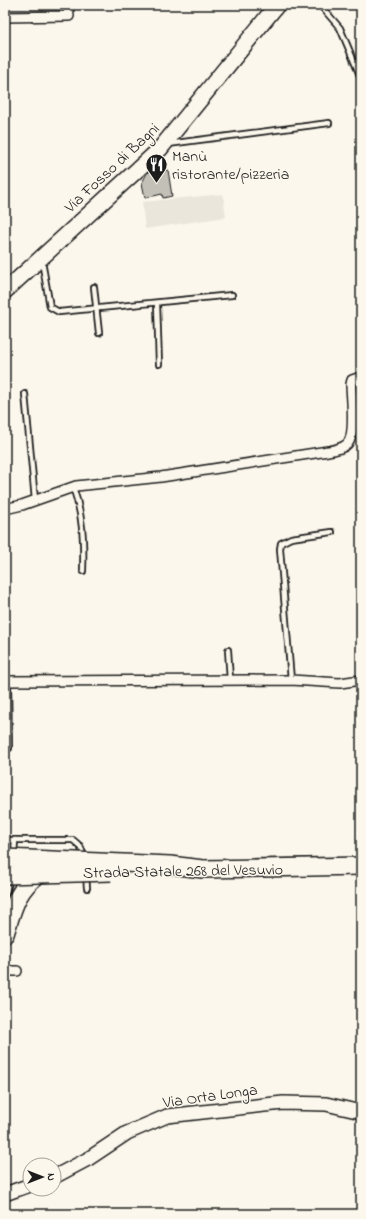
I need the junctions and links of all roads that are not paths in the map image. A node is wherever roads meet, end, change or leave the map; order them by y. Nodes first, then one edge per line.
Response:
1 (68, 5) edge
2 (277, 5) edge
3 (320, 5) edge
4 (5, 17) edge
5 (361, 78) edge
6 (329, 123) dead end
7 (164, 145) junction
8 (40, 258) junction
9 (94, 287) dead end
10 (5, 291) edge
11 (232, 295) dead end
12 (157, 304) junction
13 (96, 310) junction
14 (99, 334) dead end
15 (159, 364) dead end
16 (361, 377) edge
17 (25, 394) dead end
18 (73, 487) junction
19 (34, 500) junction
20 (5, 509) edge
21 (332, 532) dead end
22 (83, 571) dead end
23 (228, 650) dead end
24 (291, 680) junction
25 (361, 680) edge
26 (7, 681) edge
27 (230, 681) junction
28 (9, 748) dead end
29 (5, 840) edge
30 (16, 840) junction
31 (9, 866) edge
32 (361, 866) edge
33 (203, 869) junction
34 (39, 874) junction
35 (88, 888) dead end
36 (5, 896) edge
37 (5, 934) edge
38 (5, 971) edge
39 (17, 971) dead end
40 (361, 1112) edge
41 (62, 1173) edge
42 (22, 1188) edge
43 (5, 1194) edge

1 - 4 street
2 - 7 main road, Via Fosso di Bagni
3 - 5 lane
6 - 7 lane
7 - 8 main road, Via Fosso di Bagni
8 - 10 main road, Via Fosso di Bagni
8 - 13 lane
9 - 13 lane
11 - 12 lane
12 - 13 lane
12 - 15 lane
13 - 14 lane
16 - 18 street
17 - 19 lane
18 - 19 street
18 - 22 lane
19 - 20 street
21 - 24 lane
23 - 27 lane
24 - 25 street
24 - 27 street
26 - 27 street
26 - 28 lane
29 - 30 lane
30 - 31 lane
30 - 35 lane
31 - 33 highway, bridge
31 - 34 highway, Strada Statale 268 del Vesuvio, bridge
31 - 36 lane
32 - 33 highway, Strada Statale 268 del Vesuvio
33 - 34 highway, Strada Statale 268 del Vesuvio, bridge
34 - 37 highway
38 - 39 street
40 - 41 street, Via Orta Longa
42 - 43 street

